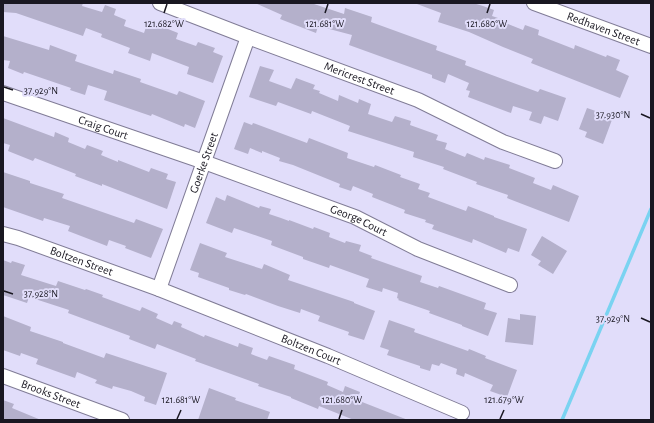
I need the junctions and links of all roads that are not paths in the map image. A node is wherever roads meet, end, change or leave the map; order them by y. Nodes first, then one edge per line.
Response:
1 (160, 3) edge
2 (534, 3) edge
3 (248, 37) junction
4 (651, 46) edge
5 (3, 93) edge
6 (556, 161) dead end
7 (204, 162) junction
8 (3, 234) edge
9 (510, 285) dead end
10 (159, 289) junction
11 (3, 376) edge
12 (462, 413) dead end
13 (122, 420) edge

1 - 3 street, Mericrest Street
2 - 4 street, Redhaven Street
3 - 6 street, Mericrest Street
3 - 7 street, Goerke Street
5 - 7 street, Craig Court
7 - 9 street, George Court
7 - 10 street, Goerke Street
8 - 10 street, Boltzen Street
10 - 12 street, Boltzen Court
11 - 13 street, Brooks Street

